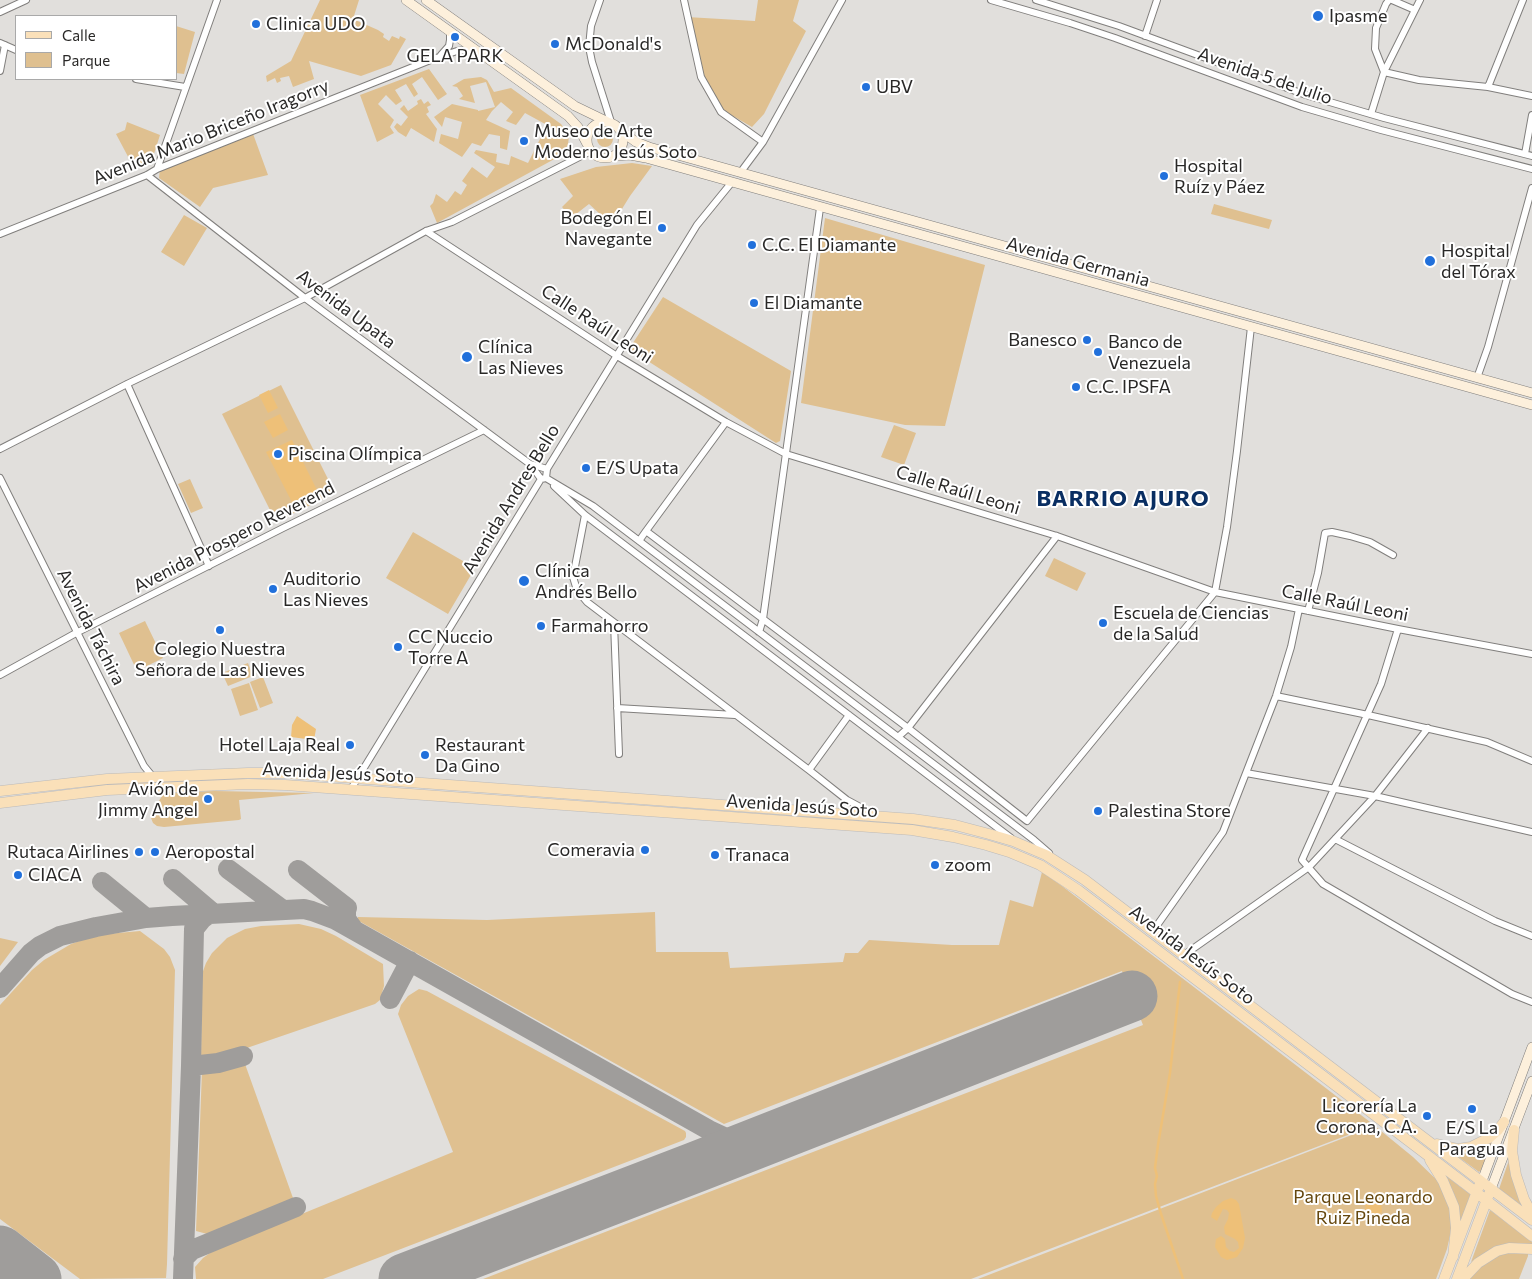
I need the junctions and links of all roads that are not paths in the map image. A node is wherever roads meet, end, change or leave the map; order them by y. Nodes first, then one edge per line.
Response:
1 (26, 0) edge
2 (217, 0) edge
3 (406, 0) edge
4 (426, 0) edge
5 (600, 0) edge
6 (684, 0) edge
7 (842, 0) edge
8 (991, 0) edge
9 (1036, 0) edge
10 (1157, 0) edge
11 (1391, 0) edge
12 (1420, 0) edge
13 (1523, 0) edge
14 (1415, 10) junction
15 (0, 12) edge
16 (450, 31) junction
17 (1145, 36) junction
18 (3, 44) edge
19 (15, 50) edge
20 (478, 52) junction
21 (433, 59) junction
22 (0, 71) edge
23 (1384, 72) junction
24 (142, 80) edge
25 (185, 87) junction
26 (1488, 87) junction
27 (1532, 96) edge
28 (1371, 114) junction
29 (1532, 115) edge
30 (608, 122) junction
31 (621, 131) junction
32 (762, 142) junction
33 (589, 147) junction
34 (1529, 155) edge
35 (614, 156) junction
36 (157, 168) junction
37 (1532, 169) edge
38 (740, 173) junction
39 (147, 175) junction
40 (732, 182) junction
41 (1532, 188) edge
42 (820, 208) junction
43 (426, 231) junction
44 (0, 234) edge
45 (305, 298) junction
46 (1251, 326) junction
47 (617, 356) junction
48 (1477, 378) junction
49 (126, 384) junction
50 (1532, 393) edge
51 (1532, 405) edge
52 (726, 422) junction
53 (484, 430) junction
54 (0, 449) edge
55 (786, 454) junction
56 (530, 464) junction
57 (547, 469) junction
58 (0, 478) edge
59 (544, 478) junction
60 (585, 515) junction
61 (646, 530) junction
62 (1057, 536) junction
63 (639, 541) junction
64 (1393, 555) dead end
65 (209, 566) junction
66 (1215, 592) junction
67 (1299, 609) junction
68 (1308, 611) junction
69 (763, 619) junction
70 (614, 623) junction
71 (1398, 629) junction
72 (77, 632) junction
73 (759, 632) junction
74 (1532, 654) edge
75 (0, 675) edge
76 (1276, 696) junction
77 (617, 708) junction
78 (735, 715) junction
79 (849, 715) junction
80 (1368, 715) junction
81 (908, 728) junction
82 (1428, 728) junction
83 (898, 737) junction
84 (619, 754) dead end
85 (1532, 761) edge
86 (809, 770) junction
87 (1246, 773) junction
88 (153, 777) junction
89 (358, 778) junction
90 (151, 788) junction
91 (351, 789) junction
92 (1335, 789) junction
93 (0, 791) edge
94 (1375, 796) junction
95 (0, 803) edge
96 (878, 816) junction
97 (1532, 832) edge
98 (1334, 839) junction
99 (1019, 844) junction
100 (1061, 864) junction
101 (1040, 865) junction
102 (1309, 867) junction
103 (1152, 931) junction
104 (1532, 936) edge
105 (1184, 955) junction
106 (1532, 1002) edge
107 (1532, 1048) edge
108 (1532, 1082) edge
109 (1504, 1122) junction
110 (1514, 1130) junction
111 (1431, 1142) junction
112 (1421, 1150) junction
113 (1482, 1181) junction
114 (1491, 1189) junction
115 (1477, 1193) junction
116 (1487, 1200) junction
117 (1532, 1214) edge
118 (1532, 1220) edge
119 (1532, 1236) edge
120 (1532, 1249) edge
121 (1453, 1257) junction
122 (1444, 1279) edge
123 (1457, 1279) edge
124 (1463, 1279) edge

1 - 15 street
2 - 25 street
3 - 16 street
4 - 30 street
5 - 30 street
6 - 32 street
7 - 32 street
8 - 37 street, Avenida 5 de Julio
9 - 17 street, Avenida 5 de Julio
10 - 17 street
11 - 14 street
11 - 23 street
12 - 14 street
13 - 26 street
14 - 23 street
16 - 20 street
16 - 21 street, Avenida Mario Briceño Iragorry
17 - 28 street, Avenida 5 de Julio
18 - 19 street
18 - 22 street
20 - 21 street, Avenida Mario Briceño Iragorry
20 - 33 street
21 - 36 street, Avenida Mario Briceño Iragorry
23 - 26 street
23 - 28 street
24 - 25 street
25 - 36 street
26 - 27 street
28 - 34 street, Avenida 5 de Julio
29 - 34 street
30 - 31 street
30 - 33 street
31 - 35 street
31 - 38 street, Avenida Germania
32 - 38 street
33 - 35 street
33 - 43 street
35 - 40 street, Avenida Germania
36 - 39 street, Avenida Mario Briceño Iragorry
38 - 48 street, Avenida Germania
39 - 44 street, Avenida Mario Briceño Iragorry
39 - 45 street, Avenida Upata
40 - 42 street, Avenida Germania
40 - 47 street, Avenida Andres Bello
41 - 48 street
42 - 46 street, Avenida Germania
42 - 55 street
43 - 45 street
43 - 47 street, Calle Raúl Leoni
45 - 49 street
45 - 53 street, Avenida Upata
46 - 51 street, Avenida Germania
46 - 66 street
47 - 52 street, Calle Raúl Leoni
47 - 57 street, Avenida Andres Bello
48 - 50 street, Avenida Germania
49 - 54 street
49 - 65 street
52 - 55 street, Calle Raúl Leoni
52 - 61 street
53 - 56 street, Avenida Upata
53 - 65 street, Avenida Prospero Reverend
55 - 62 street, Calle Raúl Leoni
55 - 69 street
56 - 57 street, Avenida Upata
56 - 59 street, Avenida Upata
57 - 59 street, Avenida Andres Bello
58 - 72 street, Avenida Táchira
59 - 60 street
59 - 63 street
59 - 89 street, Avenida Andres Bello
60 - 70 street
60 - 79 street
61 - 63 street
61 - 69 street
62 - 66 street, Calle Raúl Leoni
62 - 81 street
63 - 73 street
64 - 68 street
65 - 72 street, Avenida Prospero Reverend
66 - 67 street, Calle Raúl Leoni
66 - 81 street
67 - 68 street, Calle Raúl Leoni
67 - 76 street
68 - 71 street, Calle Raúl Leoni
69 - 73 street
69 - 81 street
70 - 77 street
70 - 78 street
71 - 74 street, Calle Raúl Leoni
71 - 80 street
72 - 75 street, Avenida Prospero Reverend
72 - 88 street, Avenida Táchira
73 - 83 street
76 - 80 street
76 - 87 street
77 - 78 street
77 - 84 street
78 - 86 street
79 - 86 street
79 - 99 street
80 - 82 street
80 - 92 street
81 - 83 street
82 - 85 street
82 - 94 street
83 - 100 street
86 - 96 street
87 - 92 street
87 - 103 street
88 - 89 main road, Avenida Jesús Soto
88 - 90 street
88 - 93 main road, Avenida Jesús Soto
89 - 91 street, Avenida Andres Bello
89 - 96 main road, Avenida Jesús Soto
90 - 91 main road, Avenida Jesús Soto
90 - 95 main road, Avenida Jesús Soto
91 - 101 main road, Avenida Jesús Soto
92 - 94 street
92 - 102 street
94 - 97 street
94 - 98 street
96 - 99 main road, Avenida Jesús Soto
98 - 102 street
98 - 104 street
99 - 100 main road, Avenida Jesús Soto
99 - 101 street
100 - 103 main road, Avenida Jesús Soto
101 - 112 main road, Avenida Jesús Soto
102 - 105 street
102 - 106 street
103 - 105 main road, Avenida Jesús Soto
105 - 111 main road, Avenida Jesús Soto
107 - 109 street
108 - 110 street
109 - 111 main road
109 - 113 street
110 - 114 street
110 - 117 main road
111 - 113 main road, Avenida Jesús Soto
112 - 115 main road, Avenida Jesús Soto
112 - 121 main road
113 - 114 main road, Avenida Jesús Soto
113 - 115 main road
114 - 116 main road
114 - 118 main road, Avenida Jesús Soto
115 - 116 main road, Avenida Jesús Soto
115 - 121 main road
116 - 119 main road, Avenida Jesús Soto
116 - 123 main road
120 - 124 main road
121 - 122 main road

